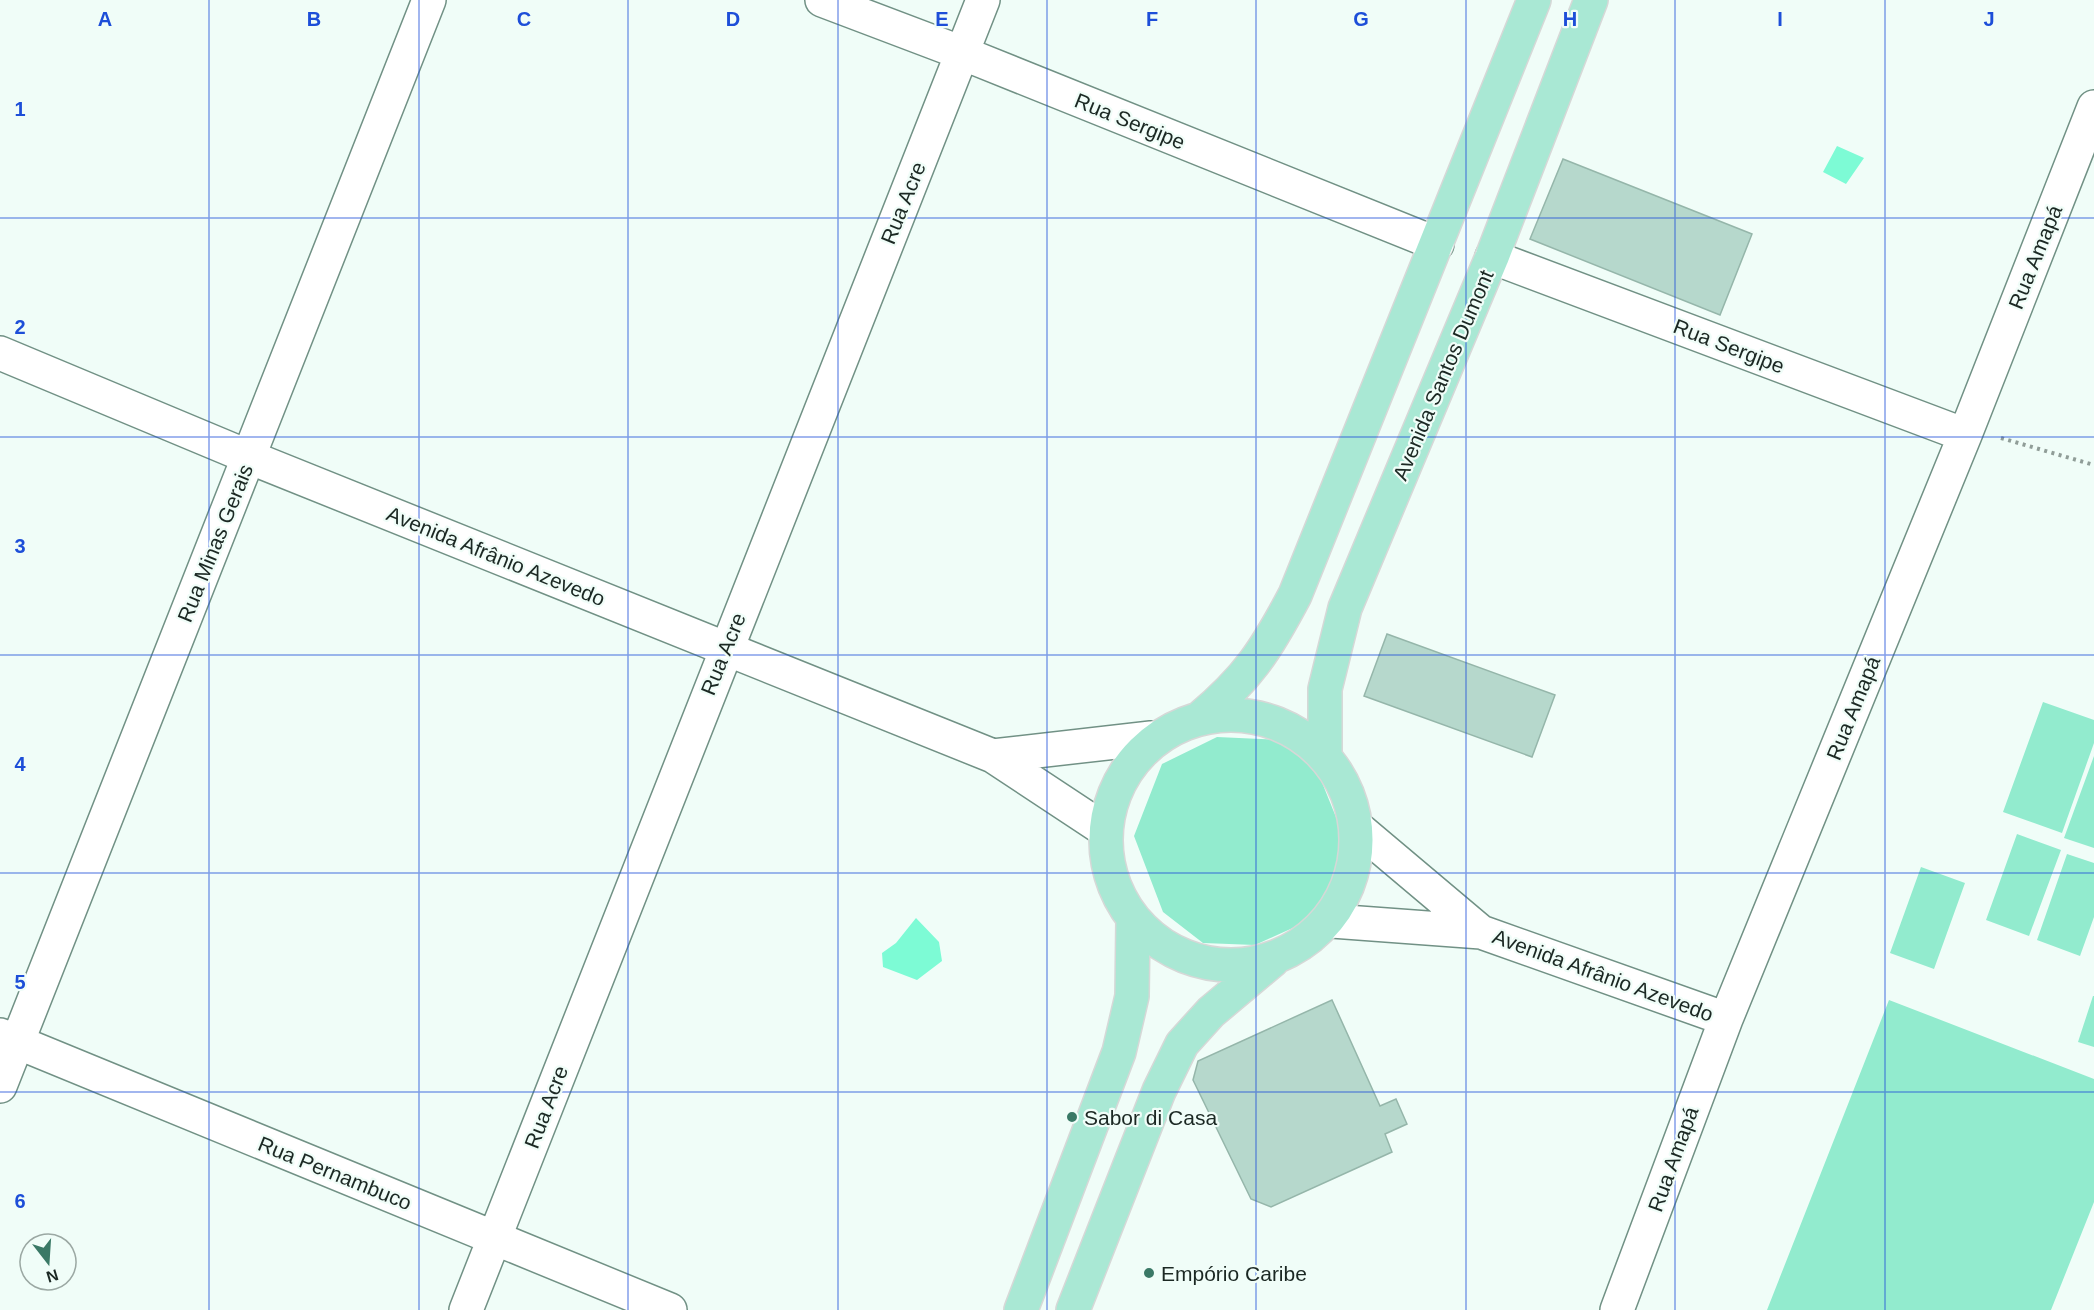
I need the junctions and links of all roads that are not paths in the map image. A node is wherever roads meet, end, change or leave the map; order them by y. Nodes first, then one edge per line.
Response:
1 (429, 0) edge
2 (822, 0) edge
3 (983, 0) edge
4 (1534, 0) edge
5 (1591, 0) edge
6 (962, 53) junction
7 (2094, 107) edge
8 (1437, 244) junction
9 (1492, 257) junction
10 (0, 353) edge
11 (1965, 435) junction
12 (249, 458) junction
13 (725, 648) junction
14 (1199, 719) junction
15 (1151, 738) junction
16 (993, 756) junction
17 (1325, 757) junction
18 (1105, 830) junction
19 (1360, 830) junction
20 (1133, 920) junction
21 (1332, 921) junction
22 (1481, 932) junction
23 (1278, 956) junction
24 (1726, 1019) junction
25 (9, 1039) edge
26 (0, 1086) edge
27 (495, 1238) junction
28 (466, 1310) edge
29 (670, 1310) edge
30 (1021, 1310) edge
31 (1073, 1310) edge
32 (1617, 1310) edge

1 - 12 street, Rua Minas Gerais
2 - 6 street, Rua Sergipe
3 - 6 street, Rua Acre
4 - 8 main road
5 - 9 main road, Avenida Santos Dumont
6 - 8 street, Rua Sergipe
6 - 13 street, Rua Acre
7 - 11 street, Rua Amapá
8 - 14 main road
9 - 11 street, Rua Sergipe
9 - 17 main road, Avenida Santos Dumont
10 - 12 street, Avenida Afrânio Azevedo
11 - 24 street, Rua Amapá
12 - 13 street, Avenida Afrânio Azevedo
12 - 25 street, Rua Minas Gerais
13 - 16 street, Avenida Afrânio Azevedo
13 - 27 street, Rua Acre
14 - 15 main road
14 - 17 main road
15 - 16 street, Avenida Afrânio Azevedo
15 - 18 main road
16 - 18 street, Avenida Afrânio Azevedo
17 - 19 main road
18 - 20 main road
19 - 21 main road
19 - 22 street, Avenida Afrânio Azevedo
20 - 23 main road
20 - 30 main road
21 - 22 street, Avenida Afrânio Azevedo
21 - 23 main road
22 - 24 street, Avenida Afrânio Azevedo
23 - 31 main road
24 - 32 street, Rua Amapá
25 - 26 street, Rua Minas Gerais
25 - 27 street, Rua Pernambuco
27 - 28 street, Rua Acre
27 - 29 street, Rua Pernambuco

